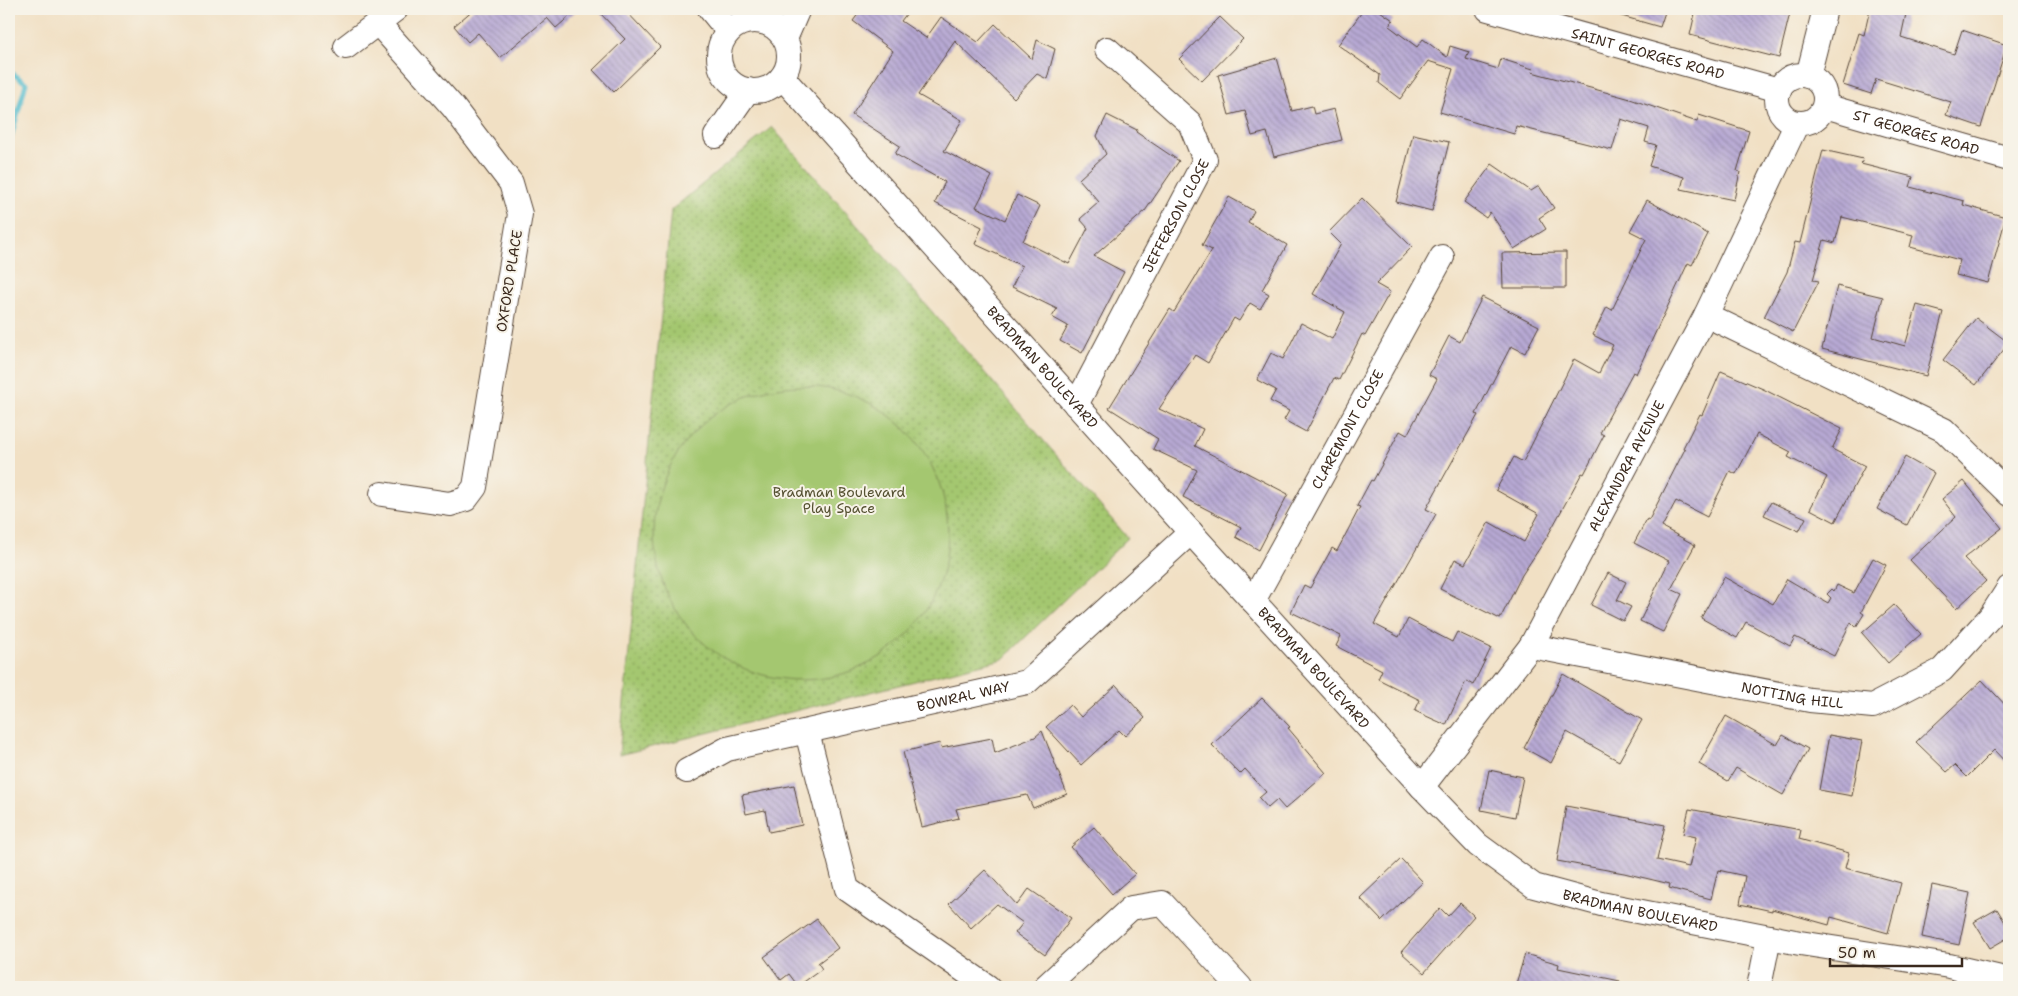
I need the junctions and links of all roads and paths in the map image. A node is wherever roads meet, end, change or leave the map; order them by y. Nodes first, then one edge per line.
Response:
1 (710, 9) edge
2 (798, 9) edge
3 (1488, 9) edge
4 (1825, 9) edge
5 (386, 15) edge
6 (766, 15) edge
7 (728, 31) junction
8 (785, 40) junction
9 (346, 47) dead end
10 (1107, 49) dead end
11 (1808, 76) junction
12 (782, 77) junction
13 (748, 90) junction
14 (1779, 90) junction
15 (1825, 106) junction
16 (1797, 123) junction
17 (716, 136) dead end
18 (2009, 158) edge
19 (1442, 257) dead end
20 (1706, 315) junction
21 (1076, 405) junction
22 (382, 494) dead end
23 (2009, 494) edge
24 (1191, 532) junction
25 (2009, 588) edge
26 (1253, 601) junction
27 (1531, 646) junction
28 (806, 732) junction
29 (687, 771) dead end
30 (1422, 787) junction
31 (1769, 937) junction
32 (2009, 980) edge
33 (988, 987) edge
34 (1045, 987) edge
35 (1240, 987) edge
36 (1759, 987) edge

1 - 7 street
2 - 8 street
3 - 14 street, SAINT GEORGES ROAD
4 - 11 street
5 - 9 street
5 - 22 street, OXFORD PLACE
6 - 7 street
6 - 8 street
7 - 13 street
8 - 12 street
10 - 21 street, JEFFERSON CLOSE
11 - 14 street
11 - 15 street
12 - 13 street
12 - 21 street, BRADMAN BOULEVARD
13 - 17 street
14 - 16 street
15 - 16 street
15 - 18 street, ST GEORGES ROAD
16 - 20 street, ALEXANDRA AVENUE
19 - 26 street, CLAREMONT CLOSE
20 - 23 street
20 - 27 street, ALEXANDRA AVENUE
21 - 24 street, BRADMAN BOULEVARD
24 - 26 street, BRADMAN BOULEVARD
24 - 28 street, BOWRAL WAY
25 - 27 street, NOTTING HILL
26 - 30 street, BRADMAN BOULEVARD
27 - 30 street, ALEXANDRA AVENUE
28 - 29 street, BOWRAL WAY
28 - 33 street
30 - 31 street, BRADMAN BOULEVARD
31 - 32 street, BRADMAN BOULEVARD
31 - 36 street
34 - 35 street

